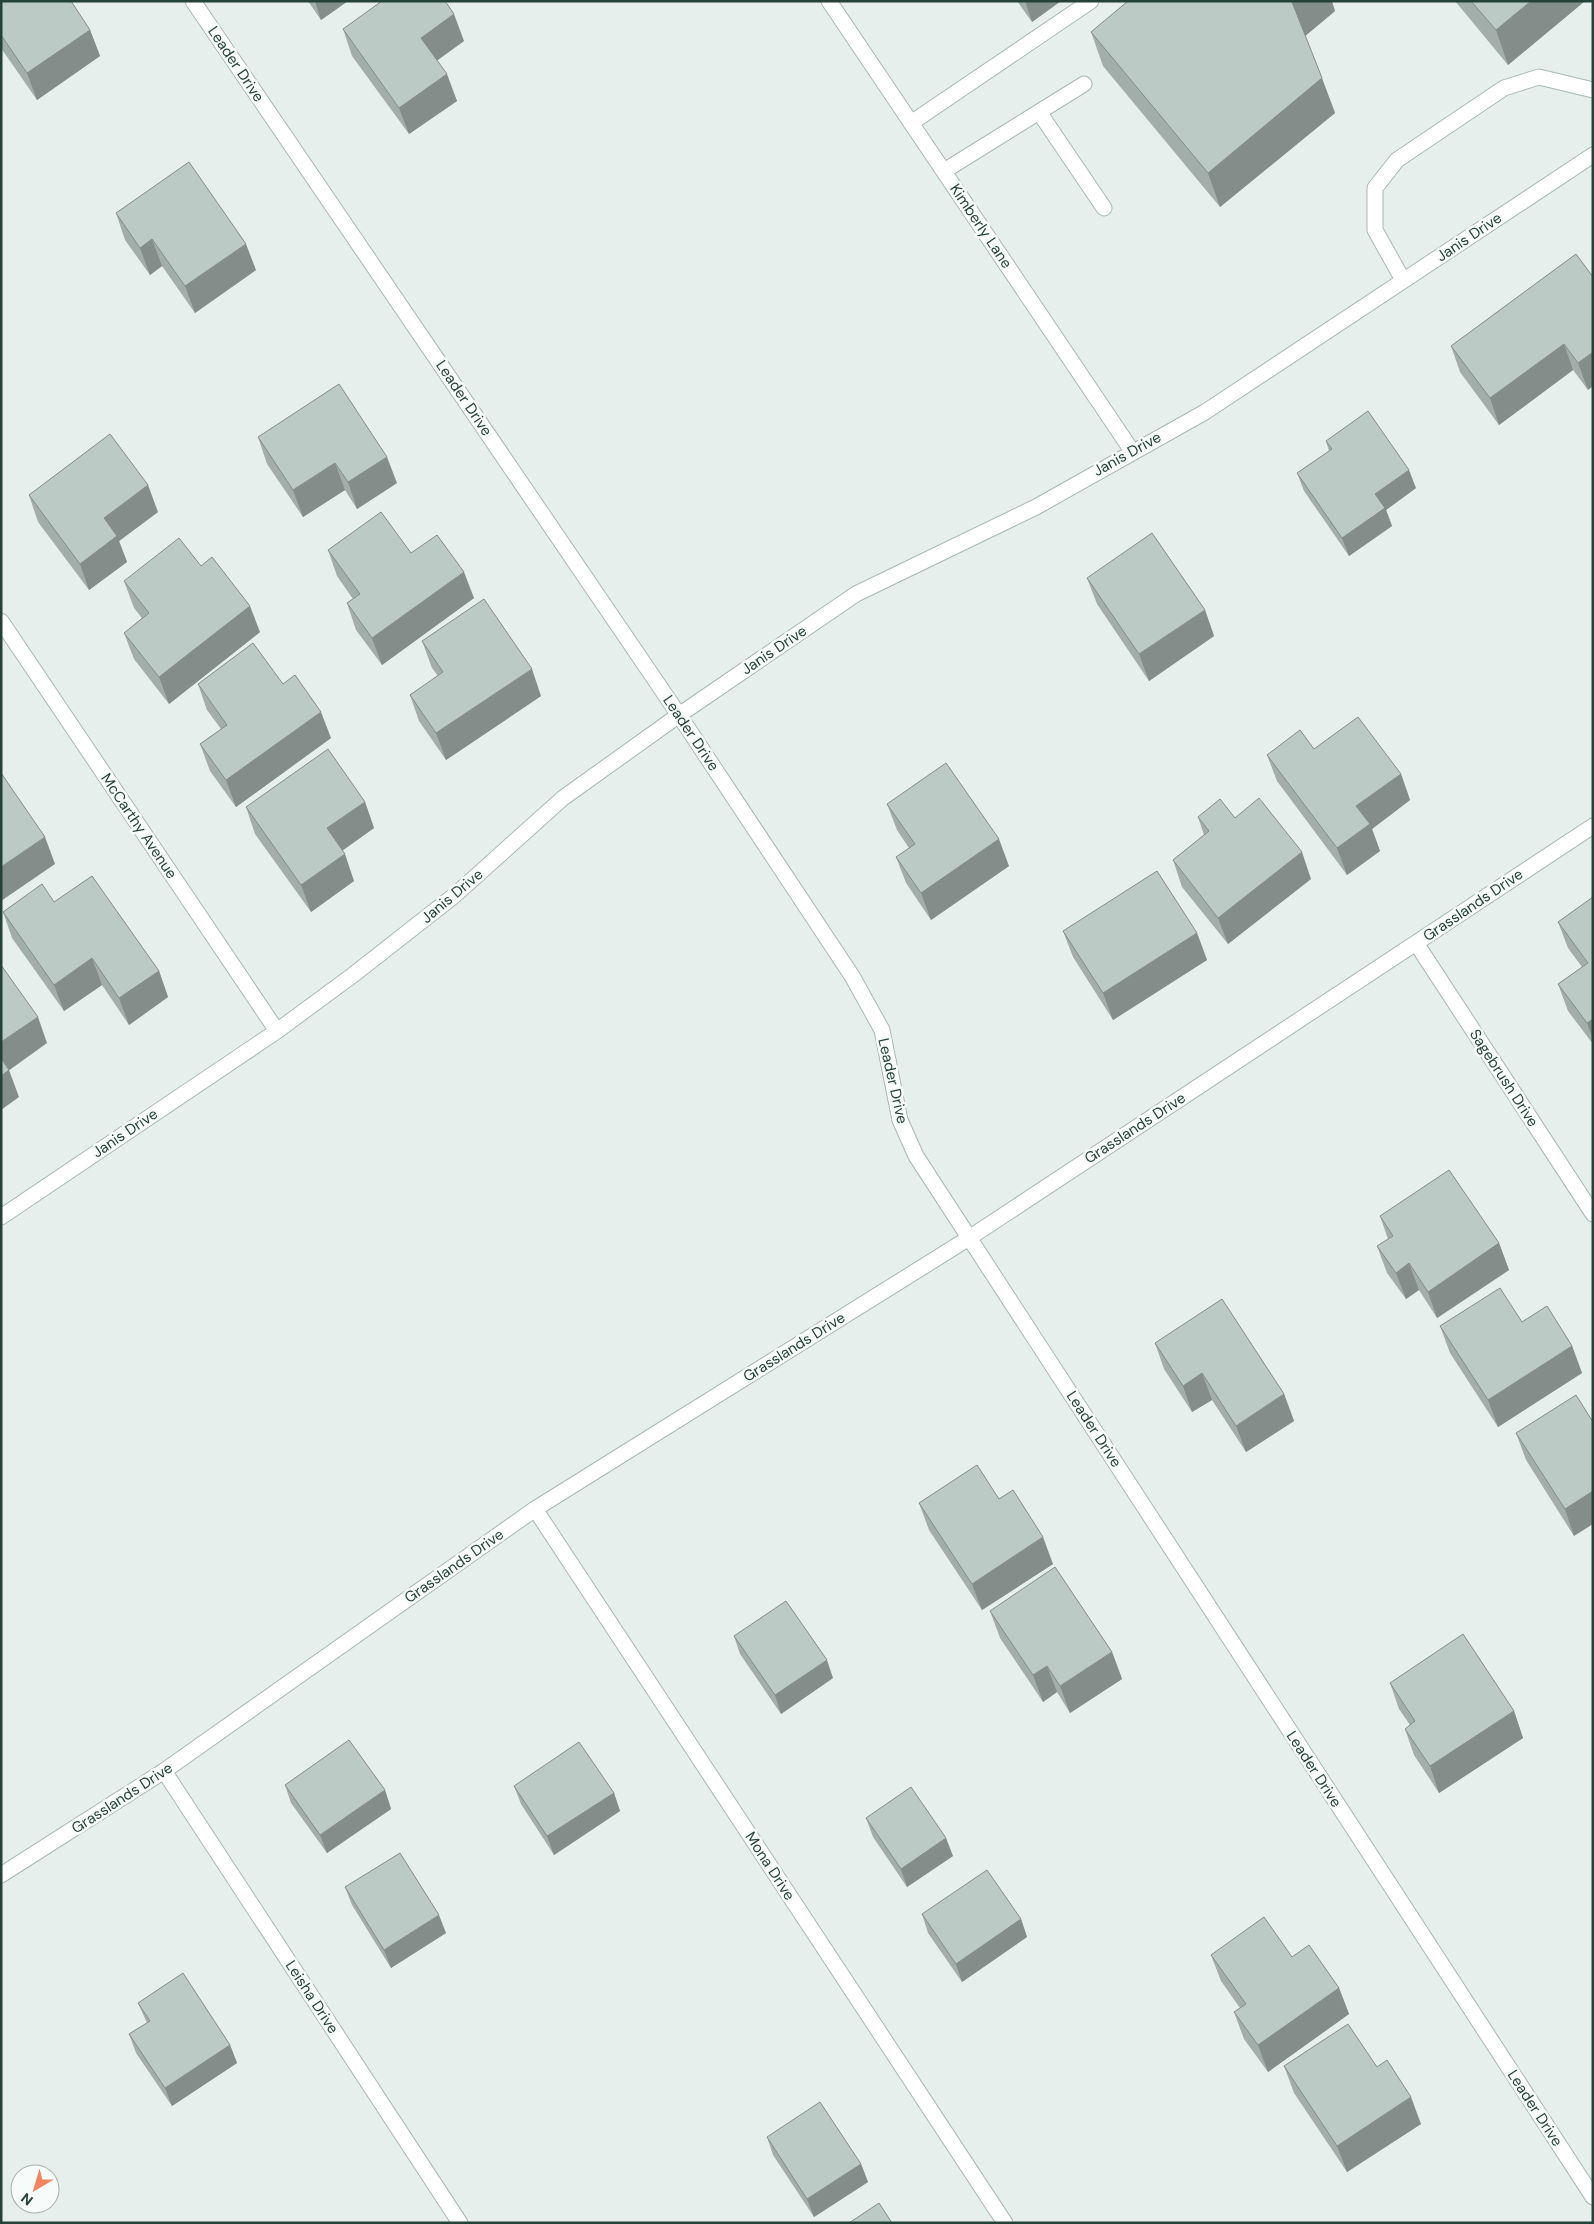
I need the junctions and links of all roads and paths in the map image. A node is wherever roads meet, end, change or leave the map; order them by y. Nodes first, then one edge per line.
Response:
1 (193, 1) edge
2 (829, 1) edge
3 (1091, 1) edge
4 (1084, 84) dead end
5 (1593, 90) edge
6 (1039, 112) junction
7 (911, 123) junction
8 (1593, 155) edge
9 (944, 171) junction
10 (1104, 208) dead end
11 (1403, 280) junction
12 (1132, 451) junction
13 (1, 621) edge
14 (679, 715) junction
15 (1593, 826) edge
16 (1416, 943) junction
17 (277, 1031) junction
18 (1593, 1214) edge
19 (1, 1217) edge
20 (969, 1238) junction
21 (535, 1509) junction
22 (164, 1771) junction
23 (1, 1875) edge
24 (1593, 2196) edge
25 (460, 2223) edge
26 (1005, 2223) edge

1 - 14 street, Leader Drive
2 - 7 street, Kimberly Lane
3 - 7 street
4 - 6 street
5 - 11 street
6 - 9 street
6 - 10 street
7 - 9 street, Kimberly Lane
8 - 11 street, Janis Drive
9 - 12 street, Kimberly Lane
11 - 12 street, Janis Drive
12 - 14 street, Janis Drive
13 - 17 street, McCarthy Avenue
14 - 17 street, Janis Drive
14 - 20 street, Leader Drive
15 - 16 street, Grasslands Drive
16 - 18 street, Sagebrush Drive
16 - 20 street, Grasslands Drive
17 - 19 street, Janis Drive
20 - 21 street, Grasslands Drive
20 - 24 street, Leader Drive
21 - 22 street, Grasslands Drive
21 - 26 street, Mona Drive
22 - 23 street, Grasslands Drive
22 - 25 street, Leisha Drive

